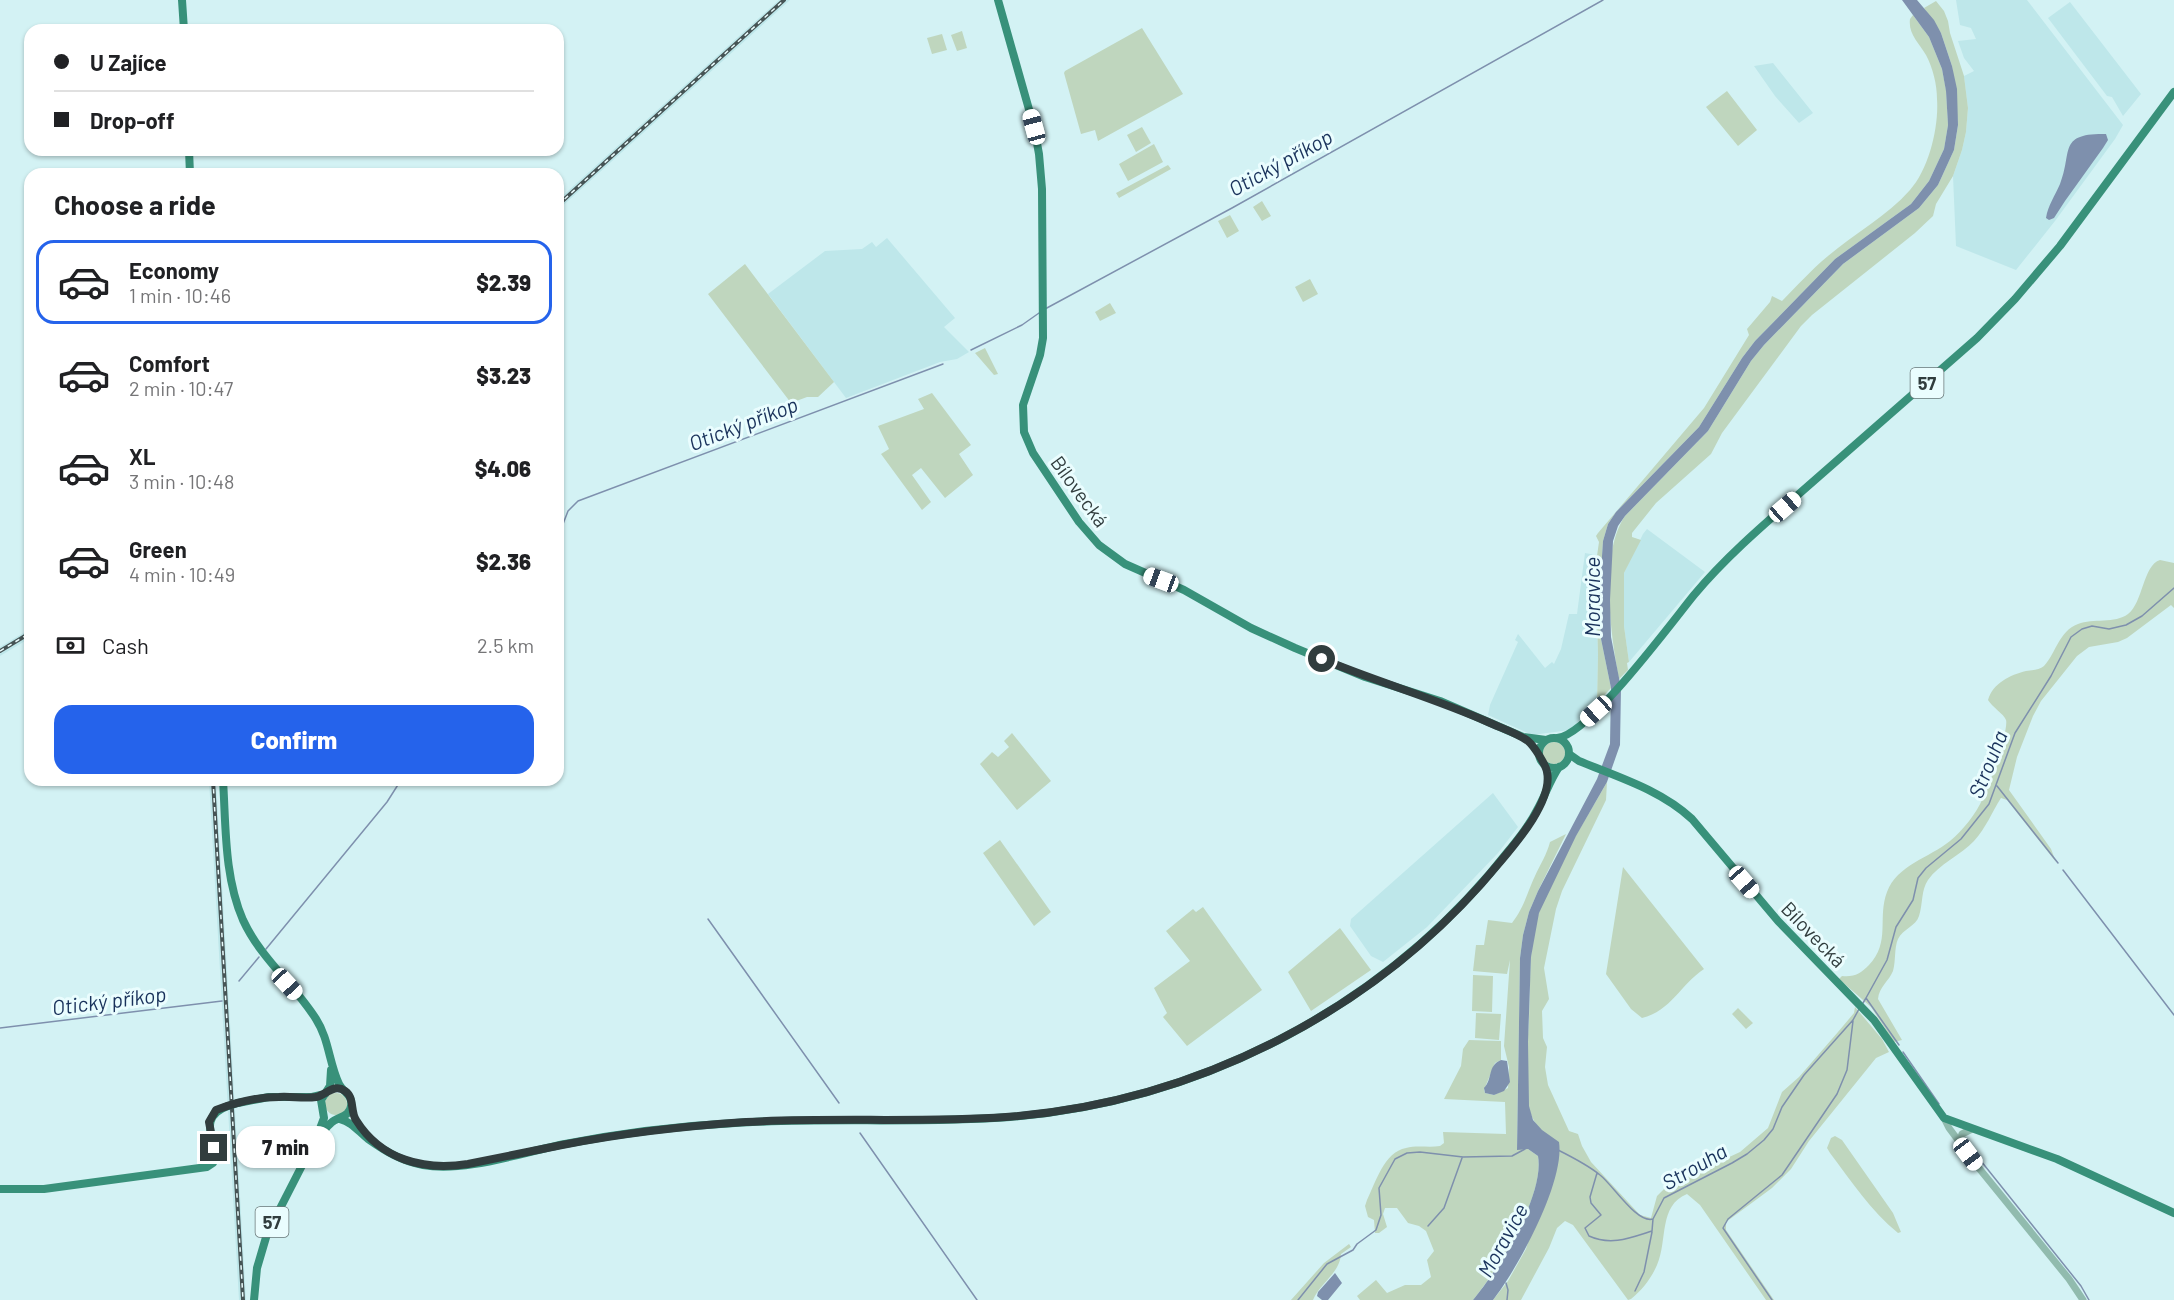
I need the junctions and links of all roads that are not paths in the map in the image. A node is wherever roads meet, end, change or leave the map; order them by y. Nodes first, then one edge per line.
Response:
1 (182, 0) edge
2 (998, 0) edge
3 (183, 24) edge
4 (2174, 92) edge
5 (1596, 711) junction
6 (1523, 737) junction
7 (1557, 738) junction
8 (1546, 740) junction
9 (1539, 753) junction
10 (1566, 758) junction
11 (1545, 766) junction
12 (223, 786) edge
13 (1545, 793) junction
14 (329, 1049) junction
15 (342, 1090) junction
16 (327, 1092) junction
17 (301, 1097) junction
18 (351, 1109) junction
19 (322, 1110) junction
20 (1944, 1118) junction
21 (338, 1119) junction
22 (1972, 1129) junction
23 (373, 1142) junction
24 (1959, 1142) junction
25 (310, 1152) junction
26 (0, 1189) edge
27 (2174, 1213) edge
28 (254, 1300) edge
29 (2083, 1300) edge

1 - 3 main road
2 - 6 main road, Bílovecká
4 - 5 main road, 57
5 - 7 main road, 57
5 - 10 main road, 57
6 - 8 main road, Bílovecká
6 - 9 main road, Bílovecká
7 - 8 main road, Bílovecká / 57
7 - 10 main road
8 - 9 main road
9 - 11 main road, Bílovecká / 57
10 - 11 main road
10 - 13 main road, 57
10 - 20 main road, Bílovecká
11 - 13 main road, 57
12 - 14 main road
13 - 23 main road, 57
14 - 15 main road
14 - 16 main road
15 - 16 main road
15 - 18 main road, 57
16 - 17 main road
16 - 19 main road, 57
17 - 19 main road
17 - 26 main road
18 - 21 main road, 57
18 - 23 main road, 57
19 - 21 main road, 57
19 - 25 main road, 57
20 - 22 main road
20 - 24 street
21 - 23 main road, 57
21 - 25 main road, 57
22 - 24 street
22 - 27 main road
24 - 29 street
25 - 28 main road, 57

